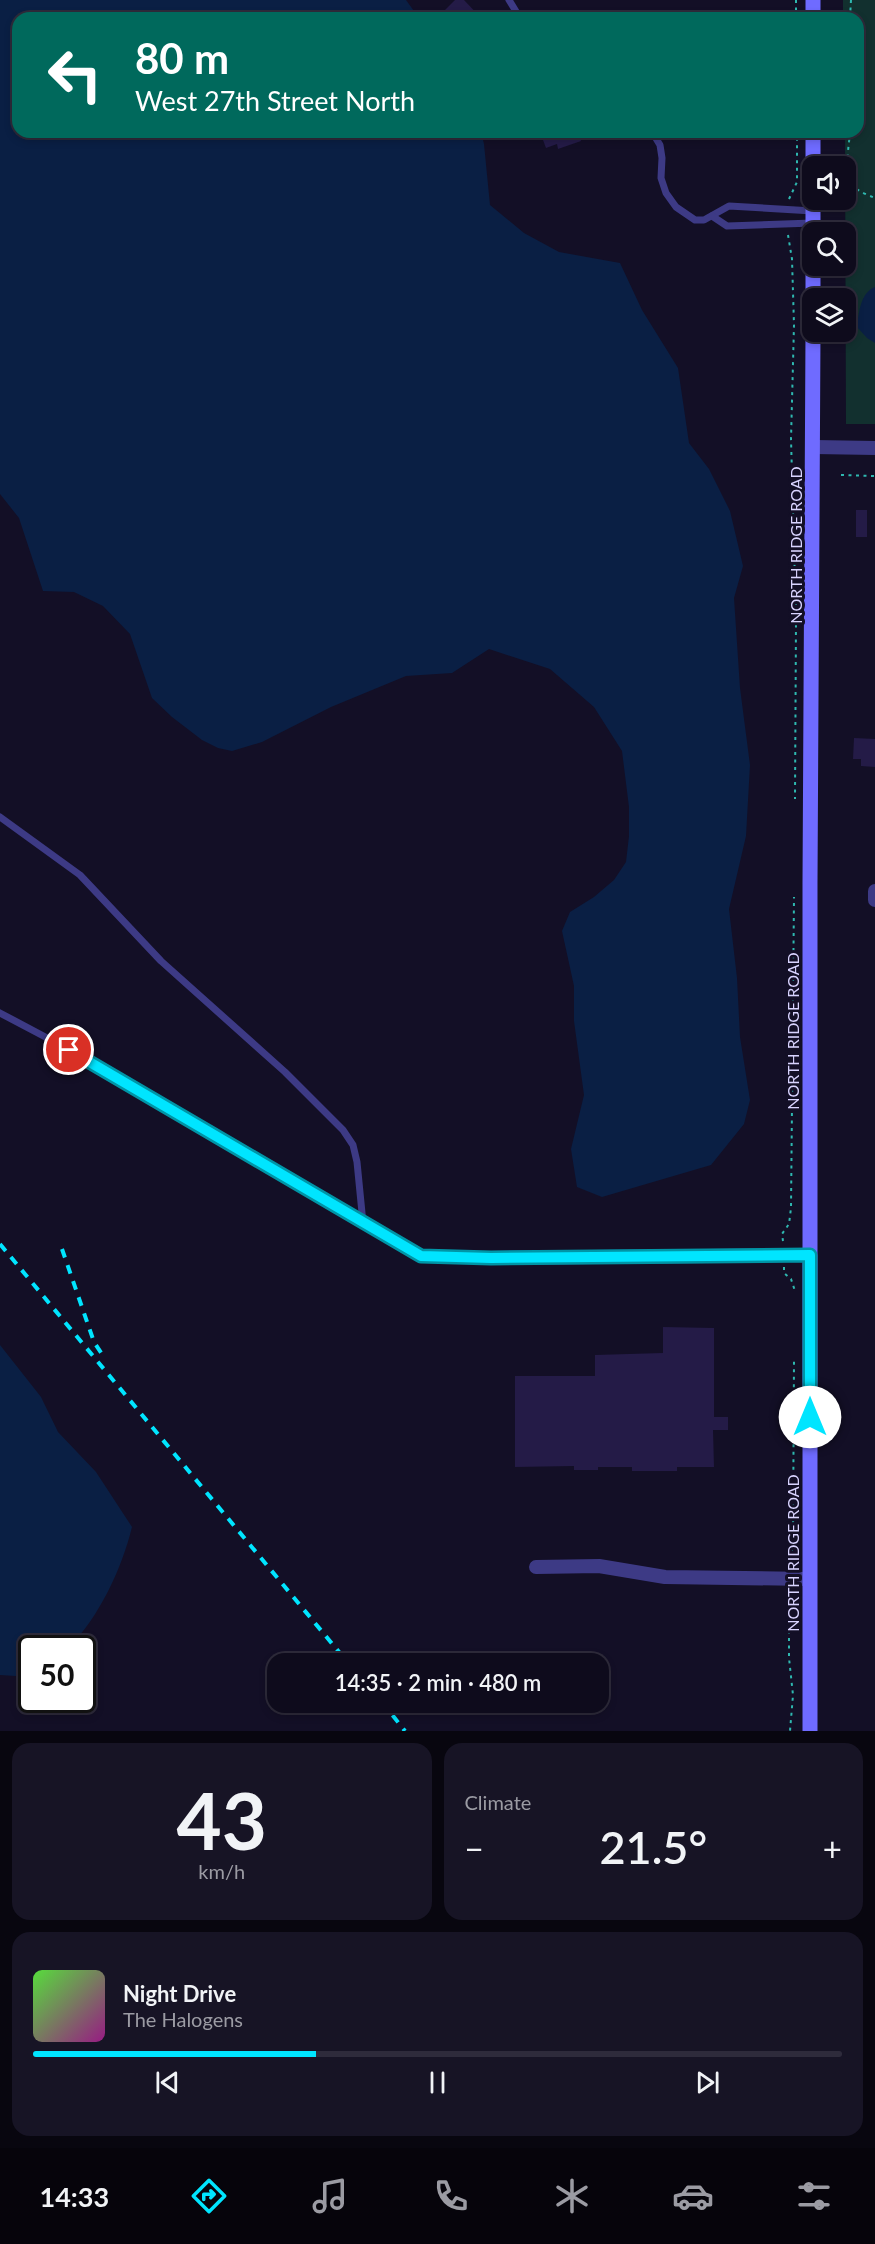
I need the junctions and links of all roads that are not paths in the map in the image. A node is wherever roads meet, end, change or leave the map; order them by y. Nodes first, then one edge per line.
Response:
1 (656, 138) edge
2 (813, 138) edge
3 (813, 156) edge
4 (712, 216) junction
5 (813, 216) edge
6 (813, 342) edge
7 (814, 447) junction
8 (875, 448) edge
9 (0, 818) edge
10 (875, 891) edge
11 (875, 900) edge
12 (0, 1013) edge
13 (363, 1223) junction
14 (810, 1255) junction
15 (491, 1258) joint
16 (536, 1567) dead end
17 (809, 1579) junction
18 (810, 1731) edge

1 - 4 lane
2 - 3 main road
4 - 5 lane
4 - 5 lane
6 - 7 main road, NORTH RIDGE ROAD
7 - 8 street
7 - 14 main road, NORTH RIDGE ROAD
9 - 13 lane
10 - 11 street
12 - 13 lane
13 - 15 lane
14 - 15 street
14 - 17 main road, NORTH RIDGE ROAD
16 - 17 street
17 - 18 main road, NORTH RIDGE ROAD

